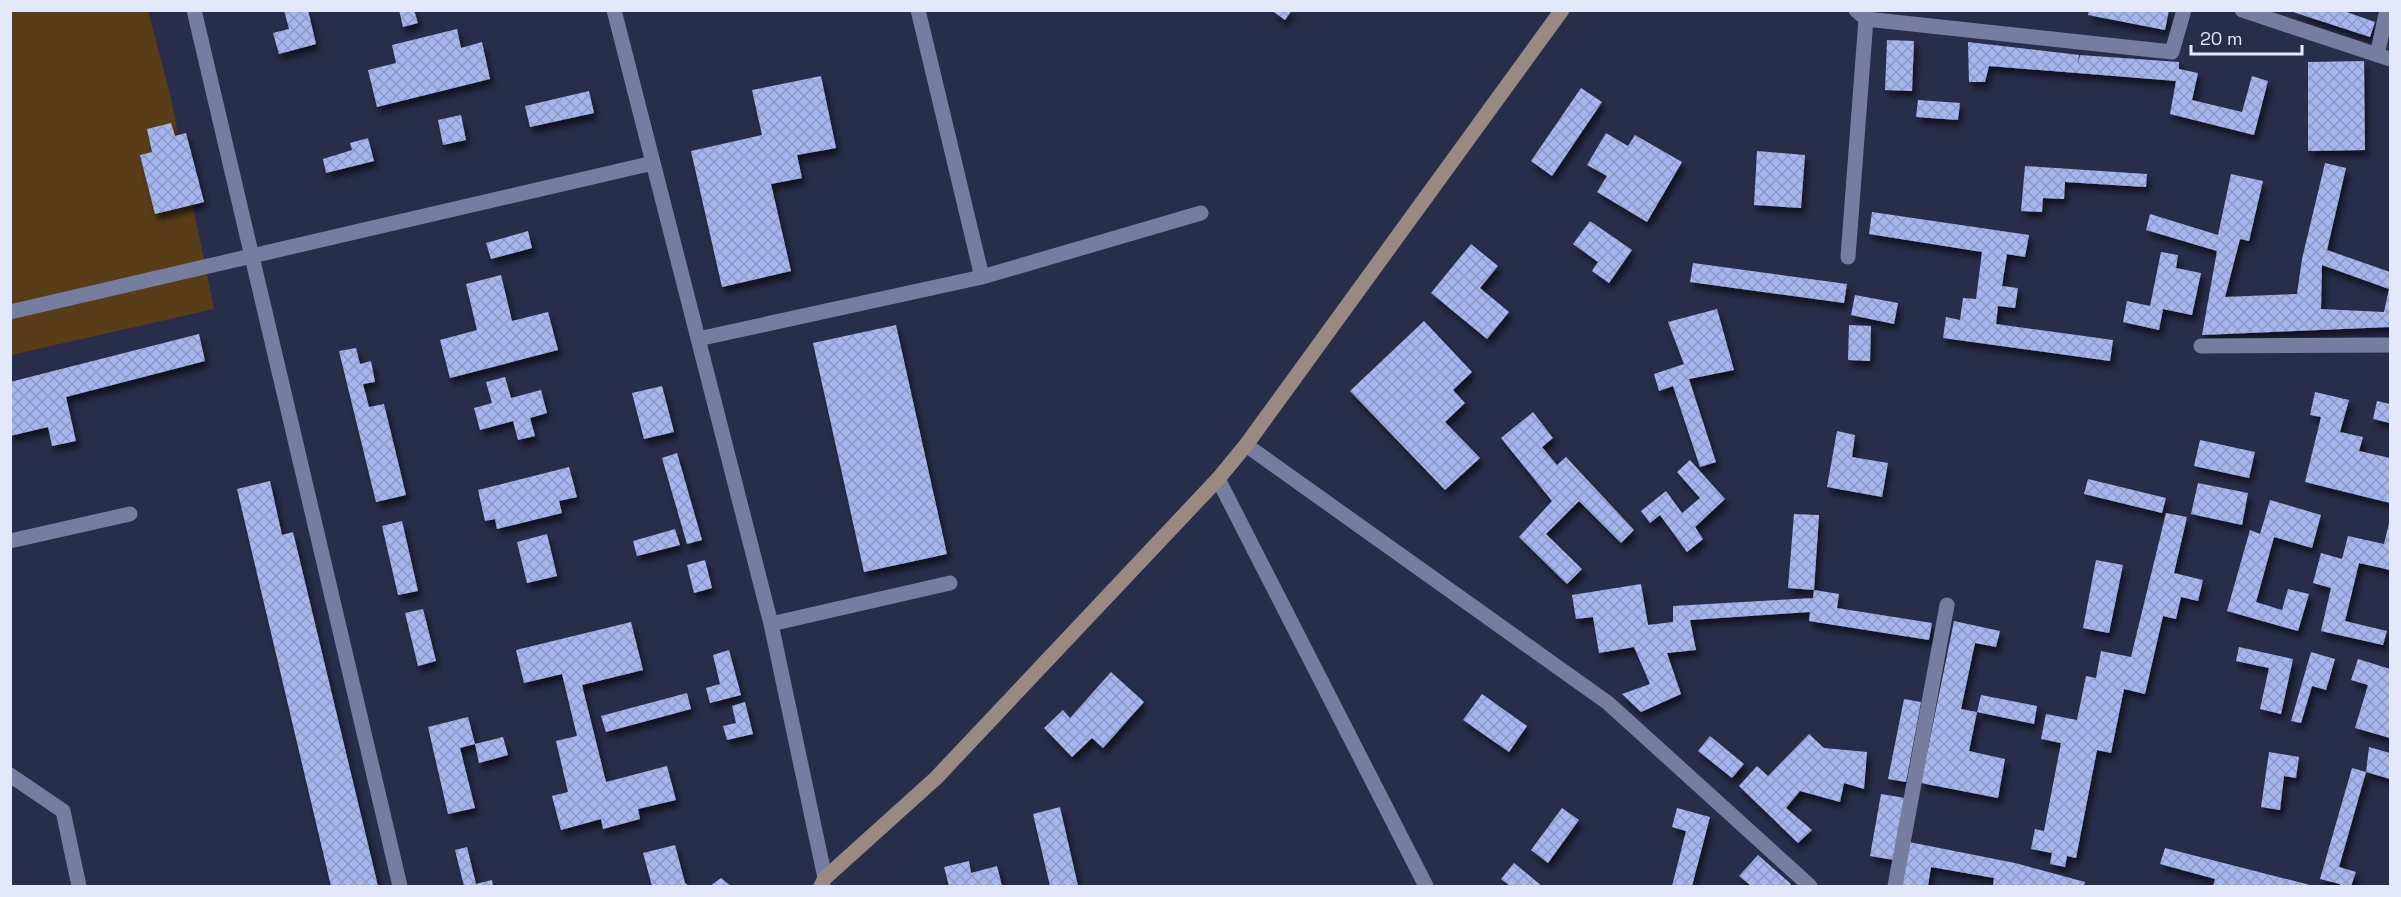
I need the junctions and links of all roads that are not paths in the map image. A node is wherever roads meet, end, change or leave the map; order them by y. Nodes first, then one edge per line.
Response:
1 (194, 10) edge
2 (614, 10) edge
3 (918, 10) edge
4 (1562, 10) edge
5 (2184, 10) edge
6 (2242, 10) edge
7 (2386, 10) edge
8 (1861, 15) edge
9 (2384, 57) edge
10 (653, 163) junction
11 (1201, 213) dead end
12 (253, 256) junction
13 (1848, 257) dead end
14 (982, 277) junction
15 (10, 312) edge
16 (698, 339) junction
17 (2391, 345) edge
18 (2201, 346) dead end
19 (1246, 445) junction
20 (1218, 479) junction
21 (130, 514) dead end
22 (10, 541) edge
23 (950, 583) dead end
24 (1947, 605) dead end
25 (771, 624) junction
26 (10, 775) edge
27 (823, 882) edge
28 (79, 886) edge
29 (400, 886) edge
30 (1426, 886) edge
31 (1810, 886) edge
32 (1895, 886) edge

1 - 12 street
2 - 10 street
3 - 14 street
4 - 19 street
5 - 8 street
6 - 9 street
7 - 9 street
8 - 13 street
10 - 12 street
10 - 16 street
11 - 14 street
12 - 15 street
12 - 29 street
14 - 16 street
16 - 25 street
17 - 18 street
19 - 20 street
19 - 31 street
20 - 27 street
20 - 30 street
21 - 22 street
23 - 25 street
24 - 32 street
25 - 27 street
26 - 28 street

